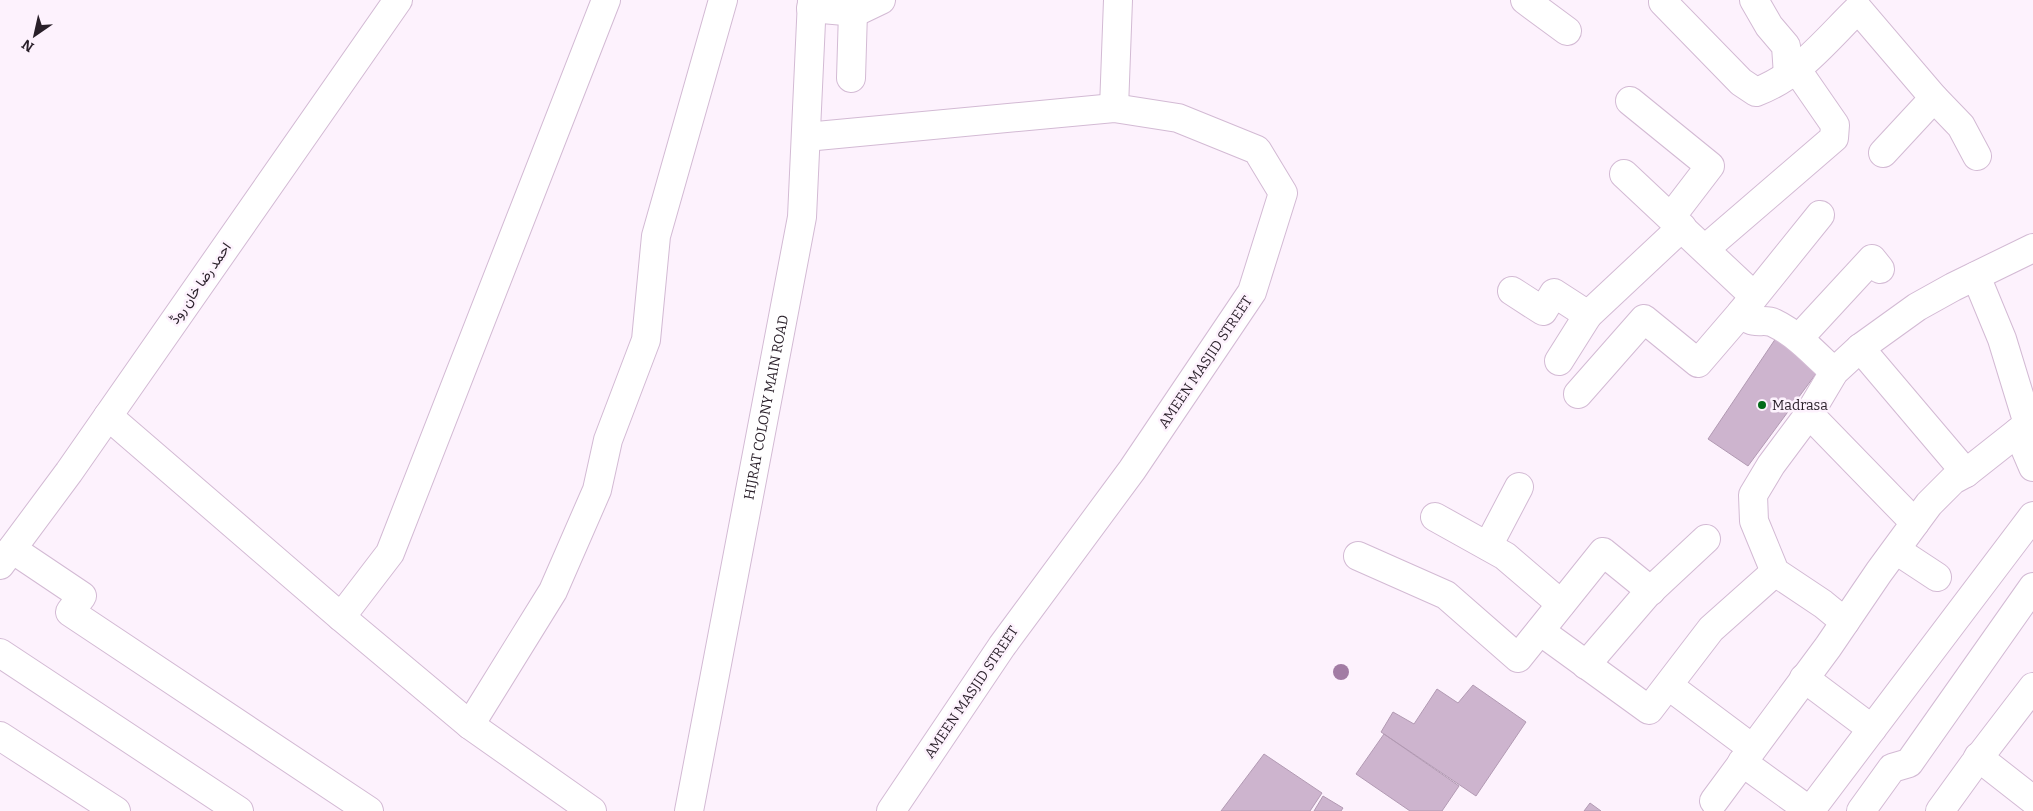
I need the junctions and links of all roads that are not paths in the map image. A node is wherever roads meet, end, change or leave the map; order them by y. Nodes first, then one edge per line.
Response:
1 (398, 0) edge
2 (606, 0) edge
3 (723, 0) edge
4 (881, 0) edge
5 (1118, 0) edge
6 (1525, 0) edge
7 (1754, 0) edge
8 (1663, 2) dead end
9 (1858, 3) edge
10 (811, 4) edge
11 (853, 12) junction
12 (1567, 32) dead end
13 (1792, 72) junction
14 (851, 78) dead end
15 (1934, 98) junction
16 (1630, 102) dead end
17 (1114, 108) junction
18 (806, 137) junction
19 (1882, 153) dead end
20 (1977, 156) dead end
21 (1624, 174) dead end
22 (1820, 215) dead end
23 (1676, 222) junction
24 (2033, 248) edge
25 (1705, 249) junction
26 (1880, 269) dead end
27 (1976, 276) junction
28 (1512, 291) dead end
29 (1748, 305) junction
30 (1588, 315) junction
31 (1799, 338) junction
32 (1860, 348) junction
33 (1559, 361) dead end
34 (1834, 372) junction
35 (1578, 394) dead end
36 (1809, 414) junction
37 (108, 416) junction
38 (2018, 432) junction
39 (2033, 467) edge
40 (1966, 473) junction
41 (1518, 487) dead end
42 (1435, 516) dead end
43 (2033, 516) edge
44 (1915, 523) junction
45 (1706, 539) dead end
46 (1488, 546) junction
47 (1896, 550) junction
48 (1358, 556) dead end
49 (6, 557) edge
50 (1999, 560) junction
51 (1775, 572) junction
52 (1937, 578) dead end
53 (2033, 587) edge
54 (1651, 591) junction
55 (1561, 604) junction
56 (341, 617) junction
57 (1845, 622) junction
58 (1540, 631) junction
59 (0, 653) edge
60 (1586, 665) junction
61 (1804, 678) junction
62 (1669, 686) junction
63 (2033, 687) edge
64 (470, 725) junction
65 (1872, 729) junction
66 (0, 736) edge
67 (1747, 755) junction
68 (1978, 757) junction
69 (2033, 800) edge
70 (1714, 802) dead end
71 (116, 811) edge
72 (239, 811) edge
73 (368, 811) edge
74 (592, 811) edge
75 (689, 811) edge
76 (891, 811) edge
77 (1810, 811) edge
78 (1861, 811) edge
79 (1940, 811) edge

1 - 37 street, احمد رضا خان روڈ
2 - 56 street
3 - 64 street
4 - 11 street
5 - 17 street
6 - 12 street
7 - 13 street
8 - 13 street
9 - 13 street
9 - 15 street
10 - 11 street
10 - 18 street, HIJRAT COLONY MAIN ROAD
11 - 14 street
13 - 25 street
15 - 19 street
15 - 20 street
16 - 23 street
17 - 18 street, AMEEN MASJID STREET
17 - 76 street, AMEEN MASJID STREET
18 - 75 street, HIJRAT COLONY MAIN ROAD
21 - 23 street
22 - 29 street
23 - 25 street
23 - 30 street
24 - 27 street
25 - 29 street
26 - 31 street
27 - 32 street
27 - 38 street
28 - 30 street
29 - 31 street
29 - 35 street
30 - 33 street
31 - 34 street
32 - 34 street
32 - 40 street
34 - 36 street
36 - 44 street
36 - 51 street
37 - 49 street, احمد رضا خان روڈ
37 - 56 street
38 - 39 street
38 - 40 street
40 - 44 street
41 - 46 street
42 - 46 street
43 - 50 street
44 - 47 street
45 - 54 street
46 - 55 street
47 - 52 street
47 - 57 street
48 - 58 street
49 - 73 street
50 - 53 street
50 - 65 street
51 - 57 street
51 - 62 street
53 - 78 street
54 - 55 street
54 - 60 street
55 - 58 street
56 - 64 street
57 - 61 street
58 - 60 street
59 - 72 street
60 - 62 street
61 - 65 street
61 - 67 street
62 - 67 street
63 - 68 street
64 - 74 street
65 - 77 street
66 - 71 street
67 - 70 street
67 - 77 street
68 - 69 street
68 - 79 street

